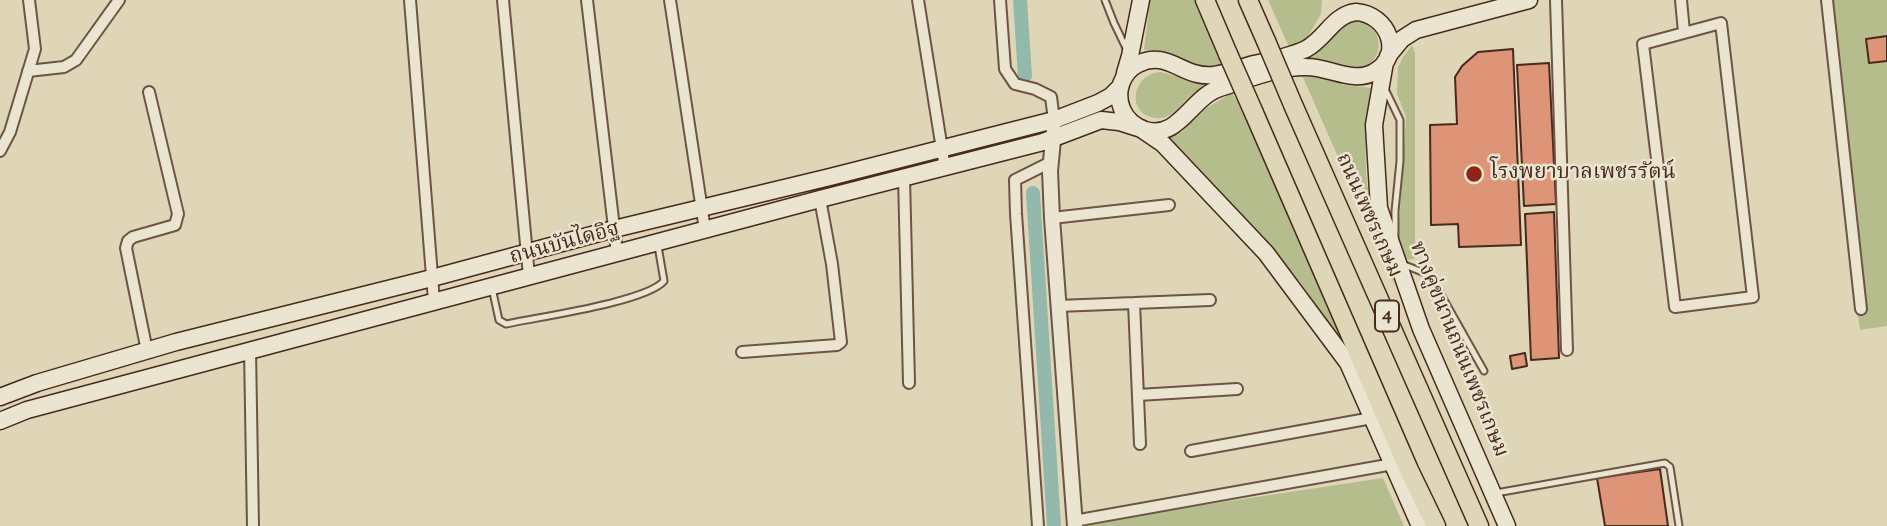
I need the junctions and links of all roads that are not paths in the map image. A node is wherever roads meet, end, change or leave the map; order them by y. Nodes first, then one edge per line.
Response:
1 (29, 0) edge
2 (119, 0) edge
3 (410, 0) edge
4 (503, 0) edge
5 (587, 0) edge
6 (670, 0) edge
7 (918, 0) edge
8 (1000, 0) edge
9 (1105, 0) edge
10 (1140, 0) edge
11 (1205, 0) edge
12 (1248, 0) edge
13 (1345, 0) edge
14 (1529, 0) edge
15 (1556, 0) edge
16 (1681, 0) edge
17 (1827, 0) edge
18 (1362, 12) junction
19 (1380, 20) junction
20 (1416, 30) junction
21 (1684, 32) junction
22 (1130, 56) junction
23 (1386, 59) junction
24 (29, 71) junction
25 (1381, 80) junction
26 (1121, 83) junction
27 (149, 92) dead end
28 (1054, 120) junction
29 (1141, 129) junction
30 (1053, 138) junction
31 (942, 149) junction
32 (0, 150) edge
33 (1051, 162) junction
34 (944, 168) junction
35 (904, 177) junction
36 (820, 199) junction
37 (1169, 205) dead end
38 (702, 208) junction
39 (1052, 218) junction
40 (614, 229) junction
41 (705, 230) junction
42 (658, 243) junction
43 (526, 251) junction
44 (617, 253) junction
45 (1397, 259) junction
46 (528, 276) junction
47 (432, 278) junction
48 (492, 286) junction
49 (1210, 300) dead end
50 (434, 301) junction
51 (1134, 303) junction
52 (1058, 306) junction
53 (1861, 309) dead end
54 (250, 350) junction
55 (147, 351) junction
56 (1567, 351) dead end
57 (742, 352) dead end
58 (1485, 371) dead end
59 (909, 383) dead end
60 (1237, 389) dead end
61 (1138, 395) junction
62 (0, 397) edge
63 (1372, 418) junction
64 (0, 421) edge
65 (1140, 444) dead end
66 (1191, 451) dead end
67 (1392, 464) junction
68 (1493, 494) junction
69 (1074, 523) edge
70 (253, 526) edge
71 (1038, 526) edge
72 (1420, 526) edge
73 (1436, 526) edge
74 (1479, 526) edge
75 (1507, 526) edge
76 (1679, 526) edge

1 - 24 street
2 - 24 street
3 - 47 street
4 - 43 street
5 - 40 street
6 - 38 street
7 - 31 street
8 - 28 street
9 - 22 lane
10 - 22 main road
11 - 73 highway, 4, bridge
12 - 74 highway, ถนนเพชรเกษม / 4, bridge
13 - 18 main road
14 - 20 main road
15 - 56 street
16 - 21 street
17 - 53 street
18 - 19 main road
18 - 26 main road, ถนนบันไดอิฐ
19 - 20 main road
19 - 23 main road
20 - 23 main road
21 - 21 street
22 - 26 main road
23 - 25 main road, ทางคู่ขนานถนนเพชรเกษม / 4
23 - 29 main road
24 - 32 street
25 - 45 main road, ทางคู่ขนานถนนเพชรเกษม / 4
25 - 45 lane
26 - 28 main road, ถนนบันไดอิฐ
26 - 29 main road
27 - 55 street
28 - 30 street
28 - 31 main road, ถนนบันไดอิฐ
29 - 30 main road, ถนนบันไดอิฐ
29 - 63 main road
30 - 33 street
30 - 34 main road, ถนนบันไดอิฐ
31 - 34 street
31 - 38 main road, ถนนบันไดอิฐ
33 - 39 street
33 - 71 street
34 - 35 main road, ถนนบันไดอิฐ
35 - 36 main road, ถนนบันไดอิฐ
35 - 59 street
36 - 41 main road, ถนนบันไดอิฐ
36 - 57 street
37 - 39 street
38 - 40 main road, ถนนบันไดอิฐ
38 - 41 street
39 - 52 street
40 - 43 main road, ถนนบันไดอิฐ
40 - 44 street
41 - 42 main road, ถนนบันไดอิฐ
42 - 44 main road, ถนนบันไดอิฐ
42 - 48 lane
43 - 46 street
43 - 47 main road, ถนนบันไดอิฐ
44 - 46 main road, ถนนบันไดอิฐ
45 - 58 lane
45 - 68 main road, ทางคู่ขนานถนนเพชรเกษม / 4
46 - 48 main road, ถนนบันไดอิฐ
47 - 50 street
47 - 55 main road, ถนนบันไดอิฐ
48 - 50 main road, ถนนบันไดอิฐ
49 - 51 street
50 - 54 main road, ถนนบันไดอิฐ
51 - 52 street
51 - 61 street
52 - 69 street
54 - 64 main road, ถนนบันไดอิฐ
54 - 70 street
55 - 62 main road, ถนนบันไดอิฐ
60 - 61 street
61 - 65 street
63 - 66 street
63 - 67 main road
67 - 69 street
67 - 72 main road
68 - 75 main road, ทางคู่ขนานถนนเพชรเกษม / 4
68 - 76 lane

